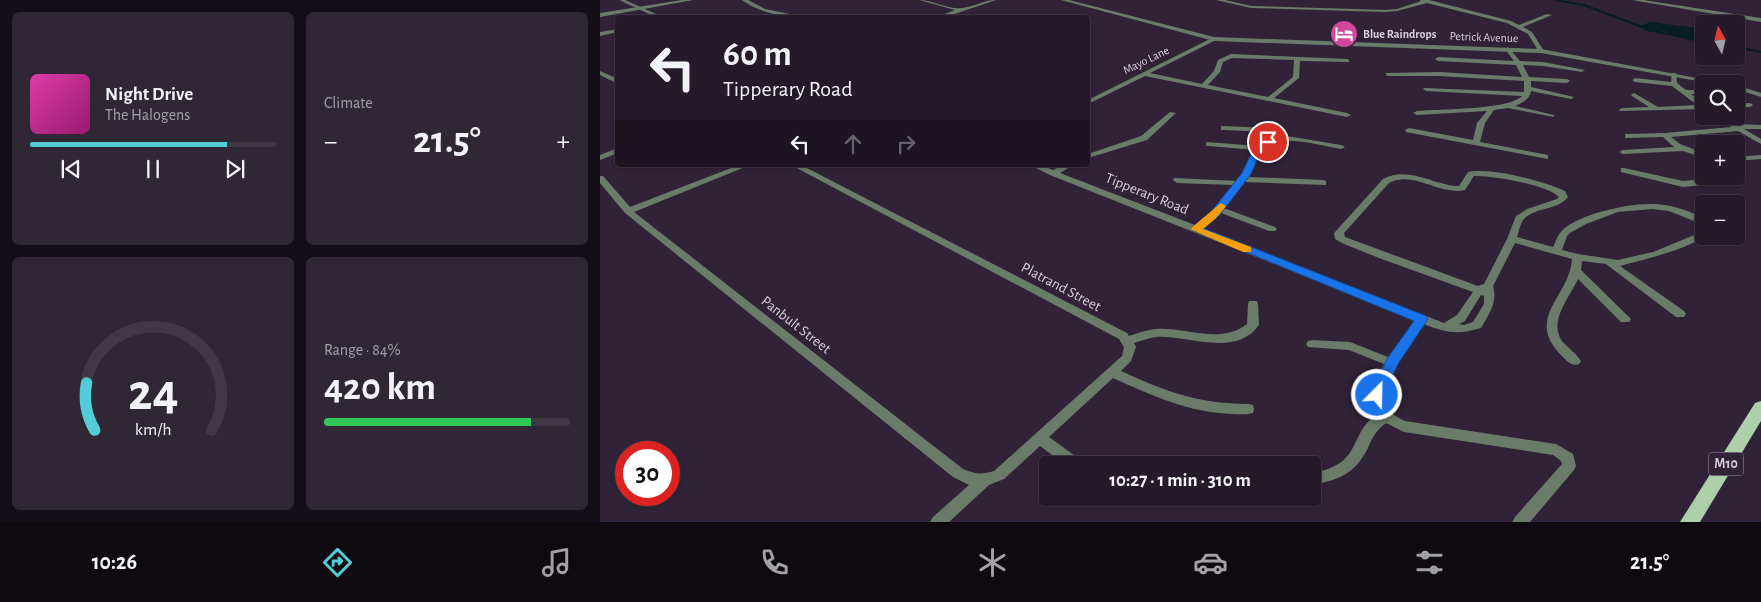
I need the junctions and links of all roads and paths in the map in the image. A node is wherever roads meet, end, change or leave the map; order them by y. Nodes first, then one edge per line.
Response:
1 (621, 0) edge
2 (691, 0) edge
3 (744, 0) edge
4 (922, 0) edge
5 (994, 0) edge
6 (1063, 0) edge
7 (1218, 0) edge
8 (1634, 0) edge
9 (1425, 1) edge
10 (644, 9) junction
11 (960, 10) junction
12 (600, 15) edge
13 (657, 15) edge
14 (790, 15) edge
15 (945, 15) edge
16 (1548, 15) dead end
17 (1761, 20) edge
18 (1519, 27) junction
19 (615, 31) edge
20 (600, 34) edge
21 (1214, 39) junction
22 (1508, 50) junction
23 (1541, 51) junction
24 (1297, 58) junction
25 (1438, 59) dead end
26 (1347, 61) dead end
27 (1519, 62) junction
28 (1582, 70) dead end
29 (600, 73) edge
30 (1145, 74) junction
31 (1388, 74) dead end
32 (1674, 74) junction
33 (1527, 78) junction
34 (1695, 78) edge
35 (615, 80) edge
36 (1634, 80) dead end
37 (1567, 81) dead end
38 (1674, 84) junction
39 (1203, 86) junction
40 (1426, 89) dead end
41 (1745, 90) edge
42 (1527, 92) junction
43 (1684, 92) junction
44 (1695, 92) edge
45 (1634, 95) dead end
46 (1761, 95) edge
47 (1571, 97) dead end
48 (1269, 99) junction
49 (1695, 100) edge
50 (1090, 101) edge
51 (1745, 105) edge
52 (1750, 105) dead end
53 (1695, 106) edge
54 (1511, 107) junction
55 (1657, 108) junction
56 (1491, 110) junction
57 (1622, 110) dead end
58 (1172, 113) dead end
59 (1418, 113) dead end
60 (1347, 114) dead end
61 (1552, 116) dead end
62 (1732, 125) edge
63 (1761, 127) edge
64 (1224, 128) dead end
65 (1736, 128) junction
66 (1409, 130) dead end
67 (1628, 136) dead end
68 (1665, 136) junction
69 (1276, 139) junction
70 (1761, 142) edge
71 (1476, 143) junction
72 (1209, 144) dead end
73 (1341, 147) dead end
74 (1259, 148) junction
75 (1683, 149) junction
76 (615, 151) edge
77 (1623, 152) dead end
78 (1695, 153) edge
79 (1090, 155) edge
80 (1545, 157) dead end
81 (1761, 157) edge
82 (600, 158) edge
83 (1745, 158) edge
84 (741, 167) edge
85 (799, 167) edge
86 (1039, 167) edge
87 (1065, 167) edge
88 (1624, 170) dead end
89 (1053, 173) junction
90 (600, 178) edge
91 (1177, 180) dead end
92 (1240, 181) junction
93 (1323, 183) dead end
94 (1695, 183) edge
95 (1219, 209) junction
96 (628, 211) junction
97 (1695, 217) edge
98 (1196, 229) junction
99 (1272, 229) dead end
100 (1512, 239) junction
101 (1695, 239) edge
102 (1557, 252) junction
103 (1577, 257) junction
104 (1610, 263) junction
105 (1577, 272) junction
106 (1486, 290) junction
107 (1253, 304) dead end
108 (1680, 314) dead end
109 (1422, 319) junction
110 (1625, 319) dead end
111 (1447, 327) junction
112 (1128, 341) junction
113 (1312, 344) dead end
114 (1575, 361) dead end
115 (1392, 363) junction
116 (1112, 372) junction
117 (1761, 407) edge
118 (1248, 409) dead end
119 (1386, 416) junction
120 (1040, 438) junction
121 (1065, 456) edge
122 (1321, 477) edge
123 (984, 481) junction
124 (938, 522) edge
125 (1520, 522) edge
126 (1690, 522) edge

1 - 10 street
2 - 10 street
3 - 14 street
4 - 11 street
5 - 11 street
6 - 21 street, Petrick Avenue
7 - 9 street
8 - 17 street
9 - 18 street
10 - 12 street
10 - 13 street
11 - 15 street
16 - 18 street
18 - 23 street
19 - 20 street
21 - 22 street, Petrick Avenue
21 - 30 street, Mayo Lane
22 - 23 street, Petrick Avenue
22 - 27 street
23 - 32 street, Petrick Avenue
24 - 26 street
24 - 39 street
24 - 48 street
25 - 27 street
27 - 28 street
27 - 33 street
29 - 35 street
30 - 39 street
30 - 50 street, Mayo Lane
31 - 33 street
32 - 34 street, Petrick Avenue
32 - 38 street
33 - 37 street
33 - 42 street
36 - 38 street
38 - 43 street
39 - 48 street
40 - 42 street
41 - 46 street
42 - 47 street
42 - 54 street
43 - 44 street
43 - 49 street
45 - 55 street
48 - 60 street
51 - 52 street
53 - 55 street
54 - 56 street
54 - 61 street
55 - 57 street
56 - 59 street
56 - 71 street
58 - 79 street
62 - 65 street
63 - 65 street
64 - 69 street
65 - 68 street
65 - 70 street
66 - 71 street
67 - 68 street
68 - 75 street
69 - 73 street
69 - 74 street
71 - 80 street
72 - 74 street
74 - 92 street
75 - 77 street
75 - 78 street
76 - 82 street
81 - 83 street
84 - 96 street
85 - 112 street, Platrand Street
86 - 89 street, Tipperary Road
87 - 89 street
88 - 94 street
89 - 98 street, Tipperary Road
90 - 96 street, Panbult Street
91 - 92 street
92 - 93 street
92 - 95 street
95 - 98 street
95 - 99 street
96 - 123 street, Panbult Street
97 - 102 street
98 - 109 street, Tipperary Road
100 - 102 street
100 - 106 street
100 - 106 street
101 - 104 street
102 - 103 street
103 - 104 street
103 - 105 street
104 - 108 street
105 - 110 street
105 - 114 street
106 - 111 street
106 - 111 street
107 - 112 street
109 - 111 street, Tipperary Road
109 - 115 street
112 - 116 street
113 - 115 street
115 - 119 street
116 - 118 street
116 - 120 street
117 - 126 main road, M10
119 - 122 street
119 - 125 street
120 - 121 street
120 - 123 street
123 - 124 street

